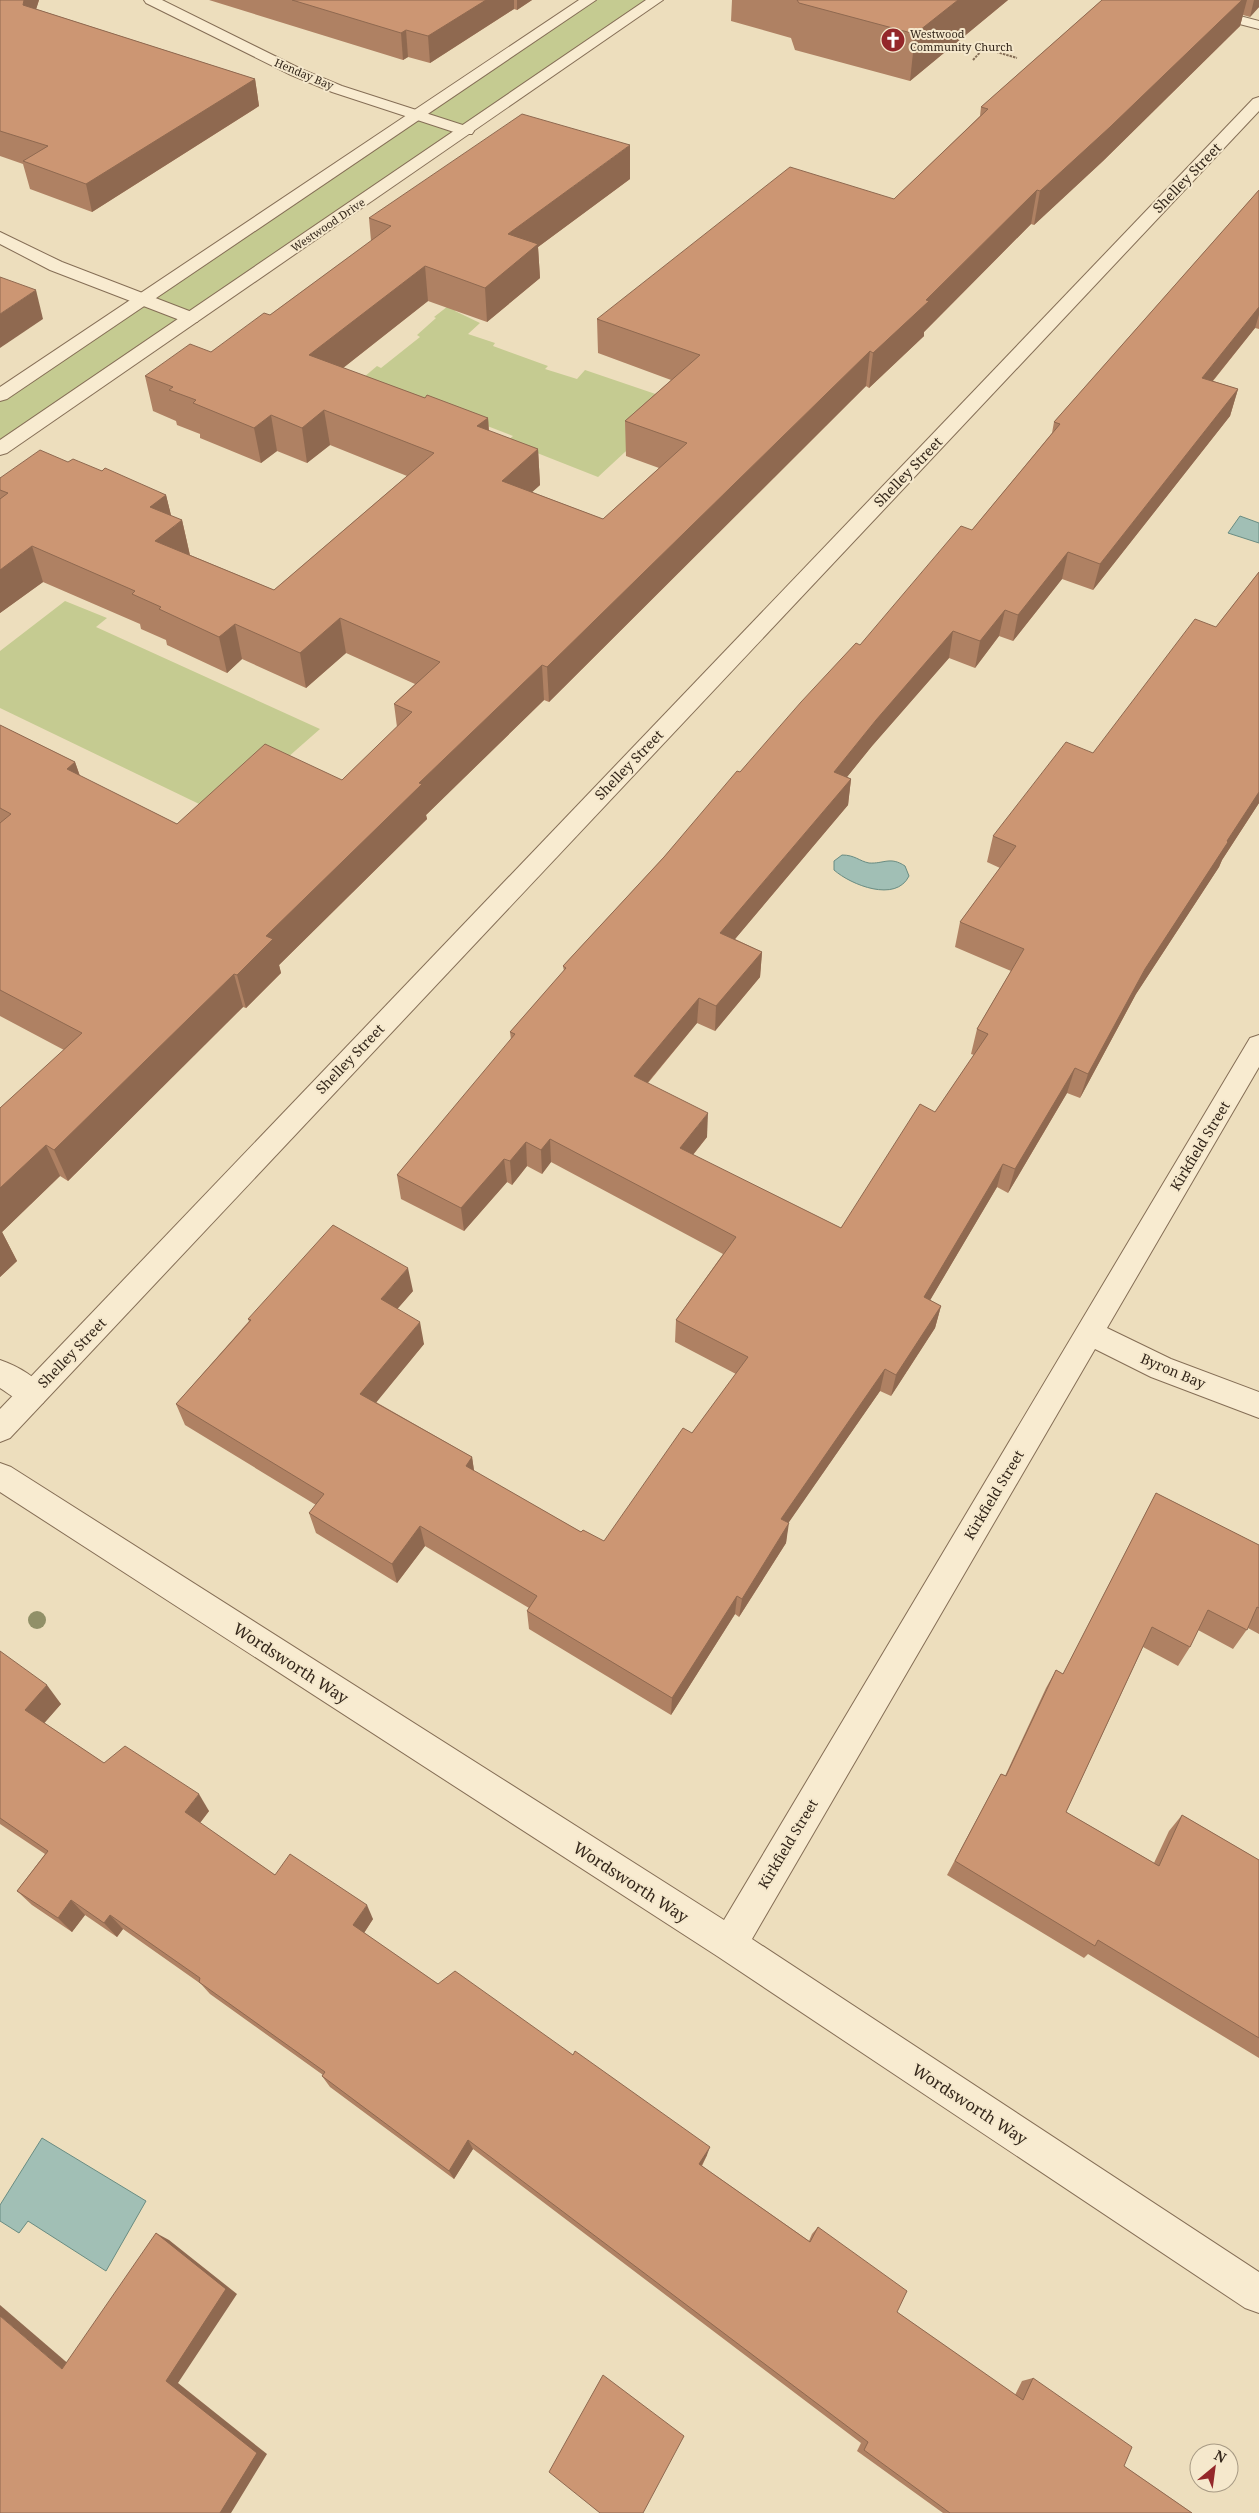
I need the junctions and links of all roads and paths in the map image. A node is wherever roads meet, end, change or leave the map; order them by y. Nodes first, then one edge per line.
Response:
1 (151, 0) edge
2 (589, 0) edge
3 (656, 0) edge
4 (1162, 0) edge
5 (1259, 25) edge
6 (976, 46) dead end
7 (984, 48) junction
8 (1017, 58) dead end
9 (973, 60) dead end
10 (1259, 102) edge
11 (417, 115) junction
12 (466, 130) junction
13 (0, 237) edge
14 (143, 300) junction
15 (192, 318) junction
16 (0, 395) edge
17 (0, 449) edge
18 (1259, 1046) edge
19 (1090, 1333) junction
20 (0, 1372) edge
21 (33, 1394) junction
22 (1259, 1405) edge
23 (0, 1429) edge
24 (0, 1476) edge
25 (729, 1944) junction
26 (1259, 2294) edge

1 - 11 street, Henday Bay
2 - 11 street
3 - 12 street, Westwood Drive
4 - 5 street
6 - 7 path
7 - 8 path
7 - 9 path
10 - 21 street, Shelley Street
11 - 12 street, Henday Bay
11 - 14 street
12 - 15 street, Westwood Drive
13 - 14 street
14 - 15 street
14 - 16 street
15 - 17 street, Westwood Drive
18 - 19 street, Kirkfield Street
19 - 22 street, Byron Bay
19 - 25 street, Kirkfield Street
20 - 21 street
21 - 23 street, Shelley Street
24 - 25 street, Wordsworth Way
25 - 26 street, Wordsworth Way

